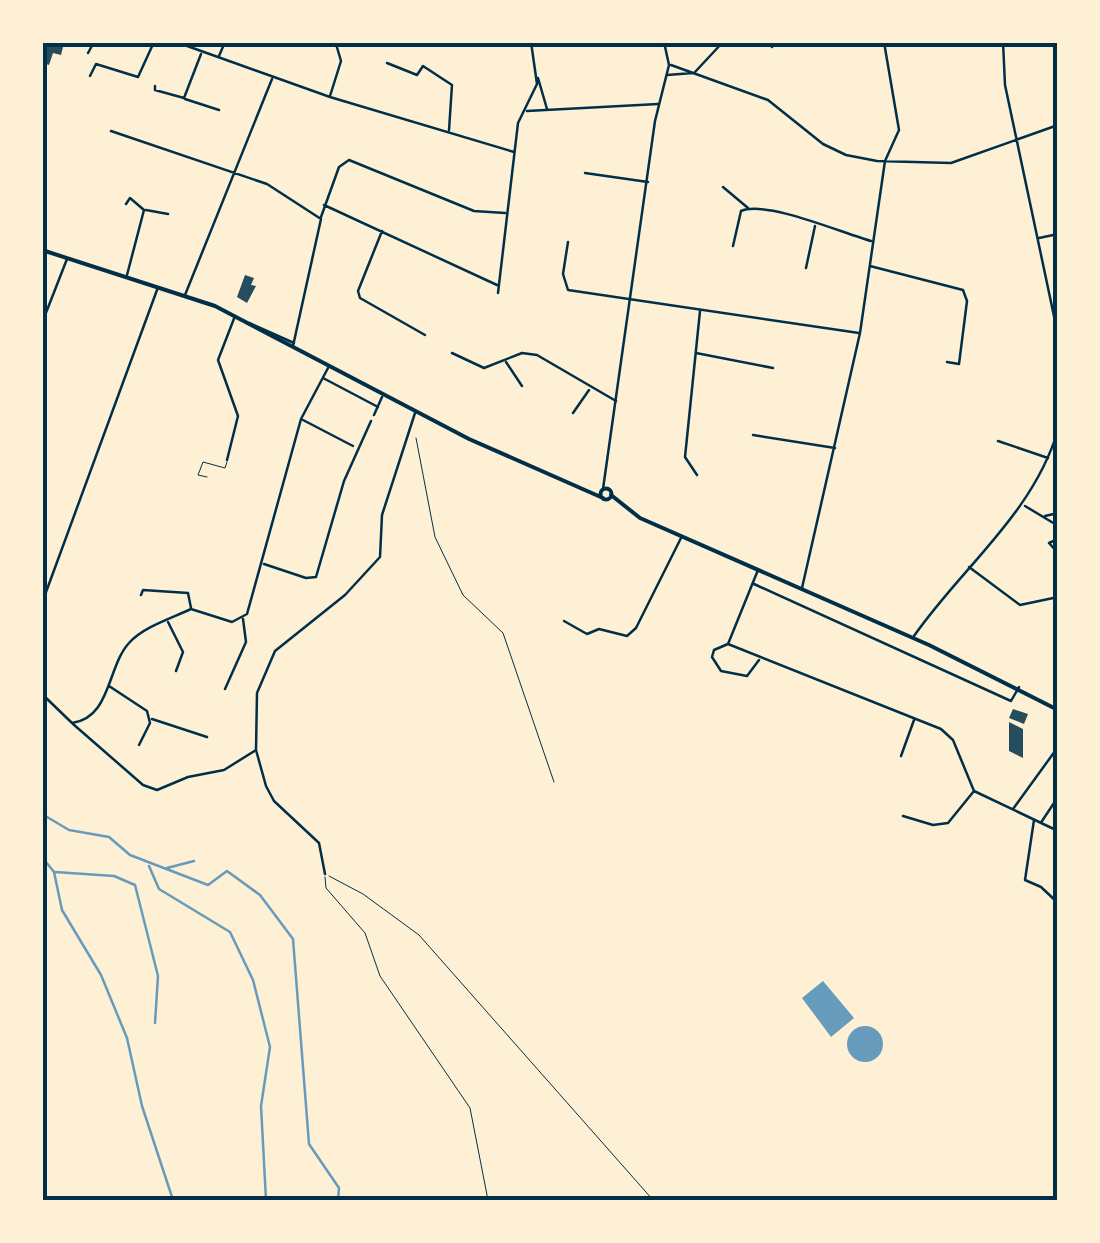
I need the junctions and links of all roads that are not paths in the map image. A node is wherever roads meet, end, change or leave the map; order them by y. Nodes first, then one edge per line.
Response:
1 (94, 42) edge
2 (103, 42) edge
3 (115, 42) edge
4 (154, 42) edge
5 (176, 42) edge
6 (225, 42) edge
7 (531, 42) edge
8 (664, 42) edge
9 (722, 42) edge
10 (884, 42) edge
11 (1003, 42) edge
12 (339, 43) edge
13 (328, 48) dead end
14 (202, 52) junction
15 (88, 53) dead end
16 (218, 57) junction
17 (387, 63) dead end
18 (669, 64) junction
19 (536, 72) junction
20 (694, 73) junction
21 (667, 74) junction
22 (90, 76) dead end
23 (138, 77) junction
24 (273, 77) junction
25 (142, 82) dead end
26 (156, 86) dead end
27 (330, 97) junction
28 (184, 98) junction
29 (660, 104) junction
30 (219, 110) dead end
31 (547, 110) junction
32 (525, 111) junction
33 (1058, 125) edge
34 (111, 131) dead end
35 (448, 132) junction
36 (1018, 136) junction
37 (514, 152) junction
38 (885, 161) junction
39 (234, 173) junction
40 (585, 174) dead end
41 (648, 182) junction
42 (723, 187) dead end
43 (126, 204) dead end
44 (324, 205) junction
45 (748, 208) junction
46 (144, 210) junction
47 (507, 213) junction
48 (168, 214) dead end
49 (321, 219) junction
50 (815, 226) junction
51 (382, 230) junction
52 (1058, 234) edge
53 (1038, 238) junction
54 (871, 241) junction
55 (568, 242) dead end
56 (733, 246) dead end
57 (42, 250) edge
58 (67, 257) junction
59 (868, 266) junction
60 (806, 268) dead end
61 (127, 278) junction
62 (499, 286) junction
63 (158, 287) junction
64 (498, 293) dead end
65 (184, 296) junction
66 (633, 300) junction
67 (700, 310) junction
68 (234, 316) junction
69 (42, 323) edge
70 (422, 332) dead end
71 (860, 333) junction
72 (1058, 336) edge
73 (293, 345) junction
74 (452, 353) dead end
75 (695, 353) junction
76 (505, 360) junction
77 (947, 362) dead end
78 (328, 368) junction
79 (774, 368) dead end
80 (322, 378) junction
81 (522, 386) dead end
82 (590, 389) junction
83 (382, 395) junction
84 (616, 402) junction
85 (378, 407) junction
86 (416, 412) junction
87 (573, 413) dead end
88 (374, 415) dead end
89 (302, 419) junction
90 (370, 421) dead end
91 (1058, 430) edge
92 (752, 435) dead end
93 (998, 440) dead end
94 (356, 448) junction
95 (836, 448) junction
96 (1048, 458) junction
97 (228, 460) joint
98 (697, 475) dead end
99 (207, 478) dead end
100 (605, 494) junction
101 (1023, 504) junction
102 (1058, 513) edge
103 (1044, 517) junction
104 (1056, 524) edge
105 (1058, 532) edge
106 (682, 536) junction
107 (1058, 539) edge
108 (1058, 553) edge
109 (263, 564) junction
110 (969, 567) junction
111 (759, 569) junction
112 (191, 584) dead end
113 (753, 584) junction
114 (801, 590) junction
115 (188, 592) junction
116 (141, 595) dead end
117 (1058, 597) edge
118 (42, 603) edge
119 (191, 609) junction
120 (242, 618) junction
121 (167, 621) junction
122 (564, 621) dead end
123 (913, 638) junction
124 (728, 644) junction
125 (760, 658) junction
126 (176, 671) dead end
127 (108, 686) junction
128 (1019, 687) junction
129 (226, 689) dead end
130 (42, 694) edge
131 (1058, 710) edge
132 (915, 718) junction
133 (150, 719) junction
134 (72, 723) junction
135 (208, 737) dead end
136 (139, 745) dead end
137 (1058, 747) edge
138 (256, 750) junction
139 (901, 756) dead end
140 (974, 791) junction
141 (1058, 797) edge
142 (1012, 810) junction
143 (903, 816) dead end
144 (1034, 819) junction
145 (1042, 821) junction
146 (1058, 831) edge
147 (325, 874) joint
148 (1058, 903) edge
149 (488, 1200) edge

1 - 15 street
2 - 3 street
4 - 23 street
5 - 14 street
6 - 16 street
7 - 19 street
8 - 18 street
9 - 20 street
10 - 38 street
11 - 36 street
12 - 13 street
12 - 27 street
14 - 16 street
14 - 28 street
16 - 24 street
17 - 35 street
18 - 20 street
18 - 21 street
19 - 31 street
19 - 32 street
20 - 21 street
20 - 38 street
21 - 29 street
22 - 23 street
23 - 25 street
24 - 27 street
24 - 39 street
26 - 28 street
27 - 35 street
28 - 30 street
29 - 31 street
29 - 41 street
31 - 32 street
32 - 37 street
33 - 36 street
34 - 39 street
35 - 37 street
36 - 38 street
36 - 53 street
37 - 47 street
38 - 54 street
39 - 49 street
39 - 65 street
40 - 41 street
41 - 66 street
42 - 45 street
43 - 46 street
44 - 47 street
44 - 49 street
44 - 51 street
45 - 50 street
45 - 56 street
46 - 48 street
46 - 61 street
47 - 62 street
49 - 73 street
50 - 54 street
50 - 60 street
51 - 62 street
51 - 70 street
52 - 53 street
53 - 72 street
54 - 59 street
55 - 66 street
57 - 58 main road
58 - 61 main road
58 - 69 street
59 - 71 street
59 - 77 street
61 - 63 main road
62 - 64 street
63 - 65 main road
63 - 118 street
65 - 68 main road
66 - 67 street
66 - 84 street
67 - 71 street
67 - 75 street
68 - 73 main road
68 - 97 street
71 - 95 street
73 - 78 main road
74 - 76 street
75 - 79 street
75 - 98 street
76 - 81 street
76 - 82 street
78 - 80 street
78 - 83 main road
80 - 85 street
80 - 89 street
82 - 84 street
82 - 87 street
83 - 85 street
83 - 86 main road
84 - 100 street
85 - 88 street
86 - 100 main road
86 - 138 street
89 - 94 street
89 - 109 street
90 - 94 street
91 - 96 street
92 - 95 street
93 - 96 street
94 - 109 street
95 - 114 street
96 - 101 street
97 - 99 lane
100 - 106 main road
101 - 103 street
101 - 110 street
102 - 103 street
103 - 104 street
104 - 105 street
106 - 111 main road
106 - 122 street
107 - 108 street
109 - 120 street
110 - 117 street
110 - 123 street
111 - 113 street
111 - 114 main road
112 - 115 street
113 - 124 street
113 - 128 street
114 - 123 main road
115 - 116 street
115 - 119 street
119 - 120 street
119 - 121 street
120 - 129 street
121 - 126 street
121 - 127 street
123 - 128 main road
124 - 125 street
124 - 125 street
125 - 132 street
127 - 133 street
127 - 134 street
128 - 131 main road
130 - 134 street
132 - 139 street
132 - 140 street
133 - 135 street
133 - 136 street
134 - 138 street
137 - 142 street
138 - 147 street
140 - 142 street
140 - 143 street
141 - 145 street
142 - 144 street
144 - 145 street
144 - 148 street
145 - 146 street
147 - 149 lane

